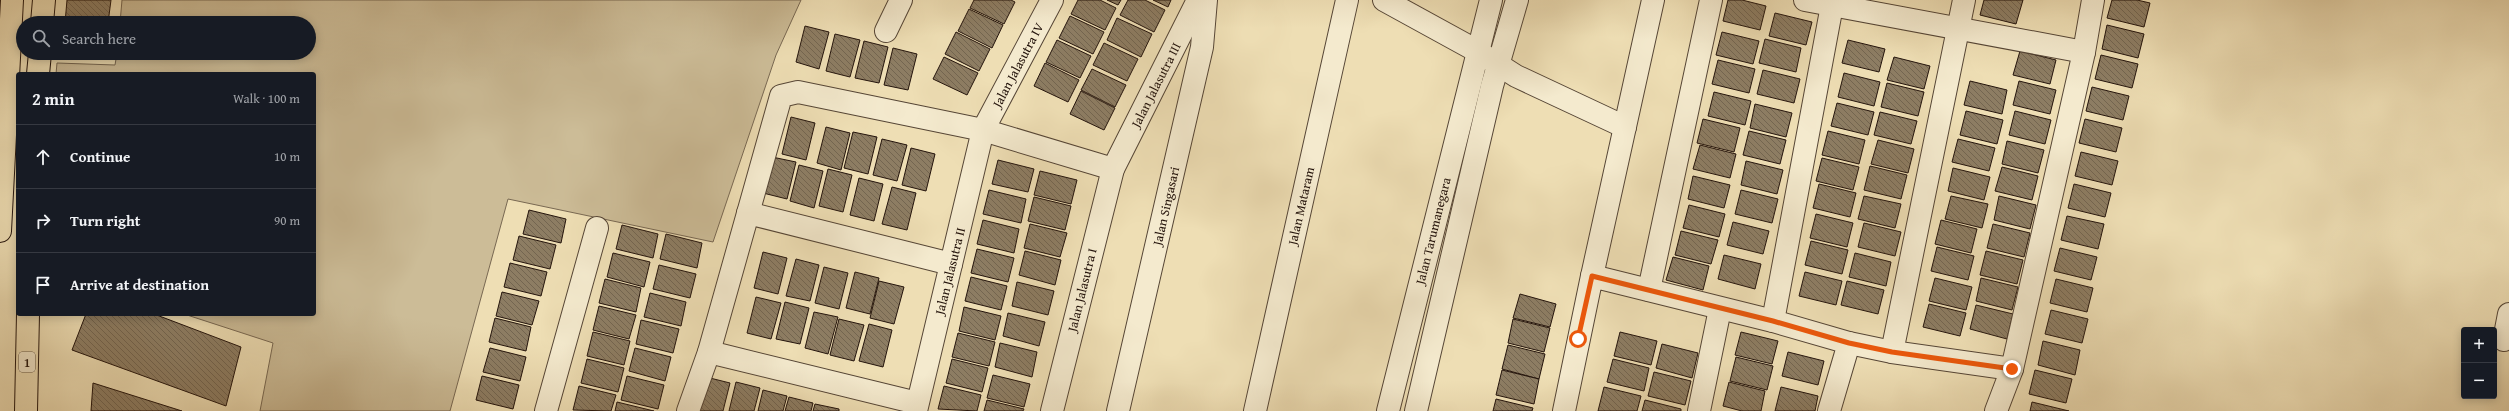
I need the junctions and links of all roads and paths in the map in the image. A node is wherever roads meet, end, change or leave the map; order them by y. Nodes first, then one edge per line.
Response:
1 (12, 0) edge
2 (44, 0) edge
3 (901, 0) edge
4 (1052, 0) edge
5 (1198, 0) edge
6 (1206, 0) edge
7 (1347, 0) edge
8 (1384, 0) edge
9 (1491, 0) edge
10 (1517, 0) edge
11 (1652, 0) edge
12 (1711, 0) edge
13 (1804, 0) edge
14 (1964, 0) edge
15 (2093, 0) edge
16 (1833, 3) edge
17 (43, 16) edge
18 (1959, 28) junction
19 (886, 31) dead end
20 (1477, 51) junction
21 (2084, 52) junction
22 (39, 60) edge
23 (1498, 66) junction
24 (38, 72) edge
25 (1625, 127) junction
26 (984, 130) junction
27 (1113, 169) junction
28 (748, 213) junction
29 (597, 228) dead end
30 (0, 231) edge
31 (951, 264) junction
32 (1592, 276) junction
33 (1649, 290) junction
34 (1720, 309) junction
35 (2509, 314) edge
36 (28, 316) edge
37 (1773, 321) junction
38 (2504, 340) dead end
39 (1849, 343) junction
40 (709, 352) junction
41 (1892, 352) junction
42 (2012, 369) junction
43 (916, 407) edge
44 (26, 411) edge
45 (546, 411) edge
46 (688, 411) edge
47 (1052, 411) edge
48 (1118, 411) edge
49 (1255, 411) edge
50 (1388, 411) edge
51 (1416, 411) edge
52 (1564, 411) edge
53 (1699, 411) edge
54 (1829, 411) edge
55 (1996, 411) edge

1 - 30 highway
2 - 17 highway
3 - 19 street
4 - 26 street, Jalan Jalasutra IV
5 - 27 street, Jalan Jalasutra III
6 - 48 street, Jalan Singasari
7 - 49 street, Jalan Mataram
8 - 20 street
9 - 20 street, Jalan Tarumanegara
10 - 23 street, Jalan Tarumanegara
11 - 25 street
12 - 33 street
13 - 16 street
14 - 18 street
15 - 21 street
16 - 18 street
16 - 37 street
18 - 21 street
18 - 41 street
20 - 23 street
20 - 50 street, Jalan Tarumanegara
21 - 42 street
22 - 24 highway
23 - 25 street
23 - 51 street, Jalan Tarumanegara
25 - 32 street
26 - 27 street
26 - 28 street
26 - 31 street, Jalan Jalasutra II
27 - 47 street, Jalan Jalasutra I
28 - 31 street
28 - 40 street
29 - 45 street
31 - 43 street, Jalan Jalasutra II
32 - 33 street
32 - 52 street
33 - 34 street
34 - 37 street
34 - 53 street
35 - 38 street
36 - 44 highway, 1
37 - 39 street
39 - 41 street
39 - 54 street
40 - 43 street
40 - 46 street
41 - 42 street
42 - 55 street

